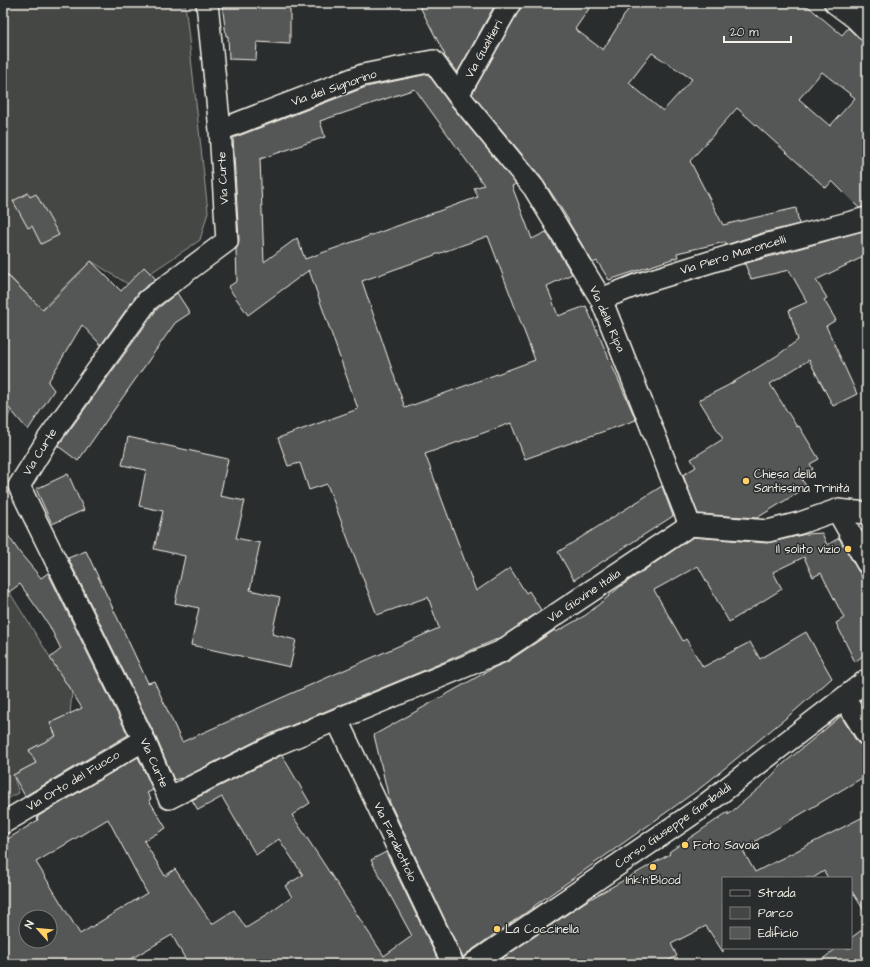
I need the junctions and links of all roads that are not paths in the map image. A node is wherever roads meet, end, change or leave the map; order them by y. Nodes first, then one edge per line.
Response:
1 (207, 3) edge
2 (510, 3) edge
3 (835, 3) edge
4 (863, 17) edge
5 (458, 95) junction
6 (220, 130) junction
7 (867, 218) edge
8 (601, 299) junction
9 (837, 510) junction
10 (867, 513) edge
11 (690, 525) junction
12 (867, 563) edge
13 (867, 680) edge
14 (844, 698) junction
15 (337, 720) junction
16 (867, 734) edge
17 (144, 740) junction
18 (3, 823) edge
19 (453, 964) edge
20 (473, 964) edge

1 - 6 street, Via Curte
2 - 5 street, Via Gualtieri
3 - 4 street
5 - 6 street, Via del Signorino
5 - 8 street, Via della Ripa
6 - 17 street, Via Curte
7 - 8 street, Via Piero Maroncelli
8 - 11 street, Via della Ripa
9 - 10 street
9 - 11 street
9 - 12 street
11 - 15 street, Via Giovine Italia
13 - 14 street, Corso Giuseppe Garibaldi
14 - 16 street
14 - 20 street, Corso Giuseppe Garibaldi
15 - 17 street, Via Curte
15 - 19 street, Via Farabottolo
17 - 18 street, Via Orto del Fuoco

